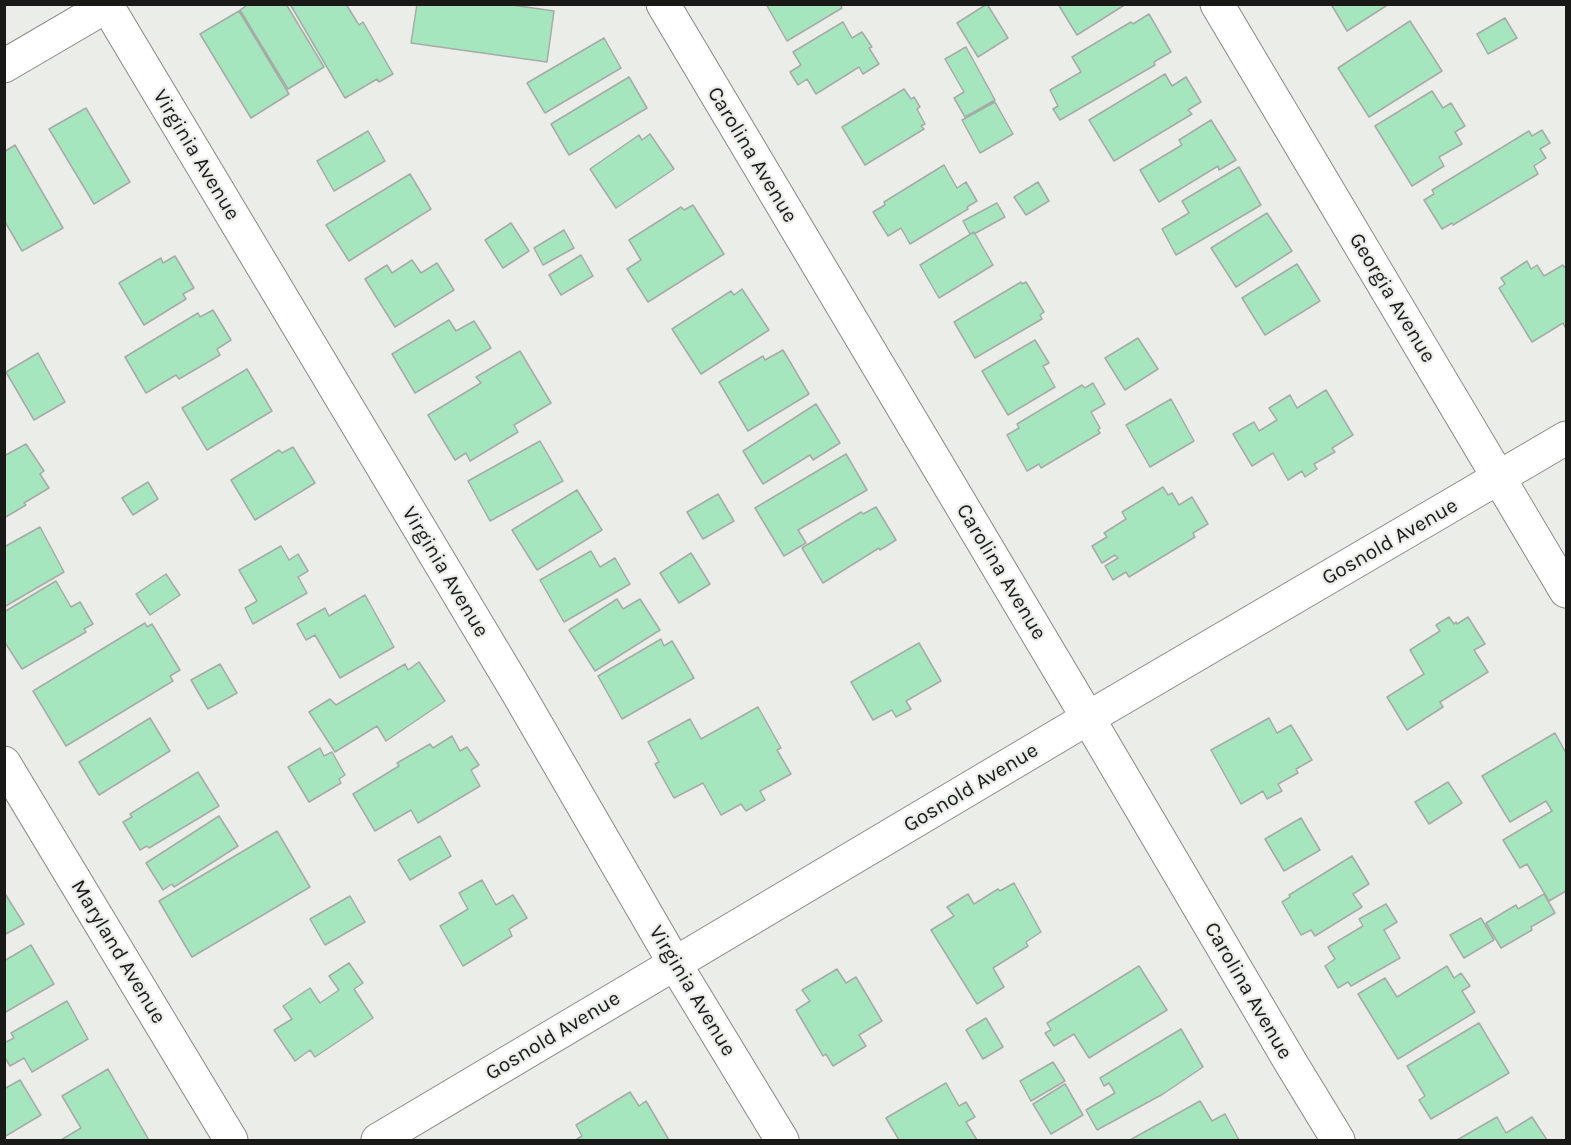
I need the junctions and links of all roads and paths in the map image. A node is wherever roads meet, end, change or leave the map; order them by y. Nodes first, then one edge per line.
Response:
1 (663, 4) edge
2 (1217, 4) edge
3 (108, 5) edge
4 (4, 66) edge
5 (1566, 438) edge
6 (1500, 478) junction
7 (1566, 591) edge
8 (1088, 718) junction
9 (4, 763) edge
10 (675, 963) junction
11 (231, 1140) edge
12 (378, 1140) edge
13 (782, 1140) edge
14 (1338, 1140) edge

1 - 8 street, Carolina Avenue
2 - 6 street, Georgia Avenue
3 - 4 street
3 - 10 street, Virginia Avenue
5 - 6 street, Gosnold Avenue
6 - 7 street, Georgia Avenue
6 - 8 street, Gosnold Avenue
8 - 10 street, Gosnold Avenue
8 - 14 street, Carolina Avenue
9 - 11 street, Maryland Avenue
10 - 12 street, Gosnold Avenue
10 - 13 street, Virginia Avenue

